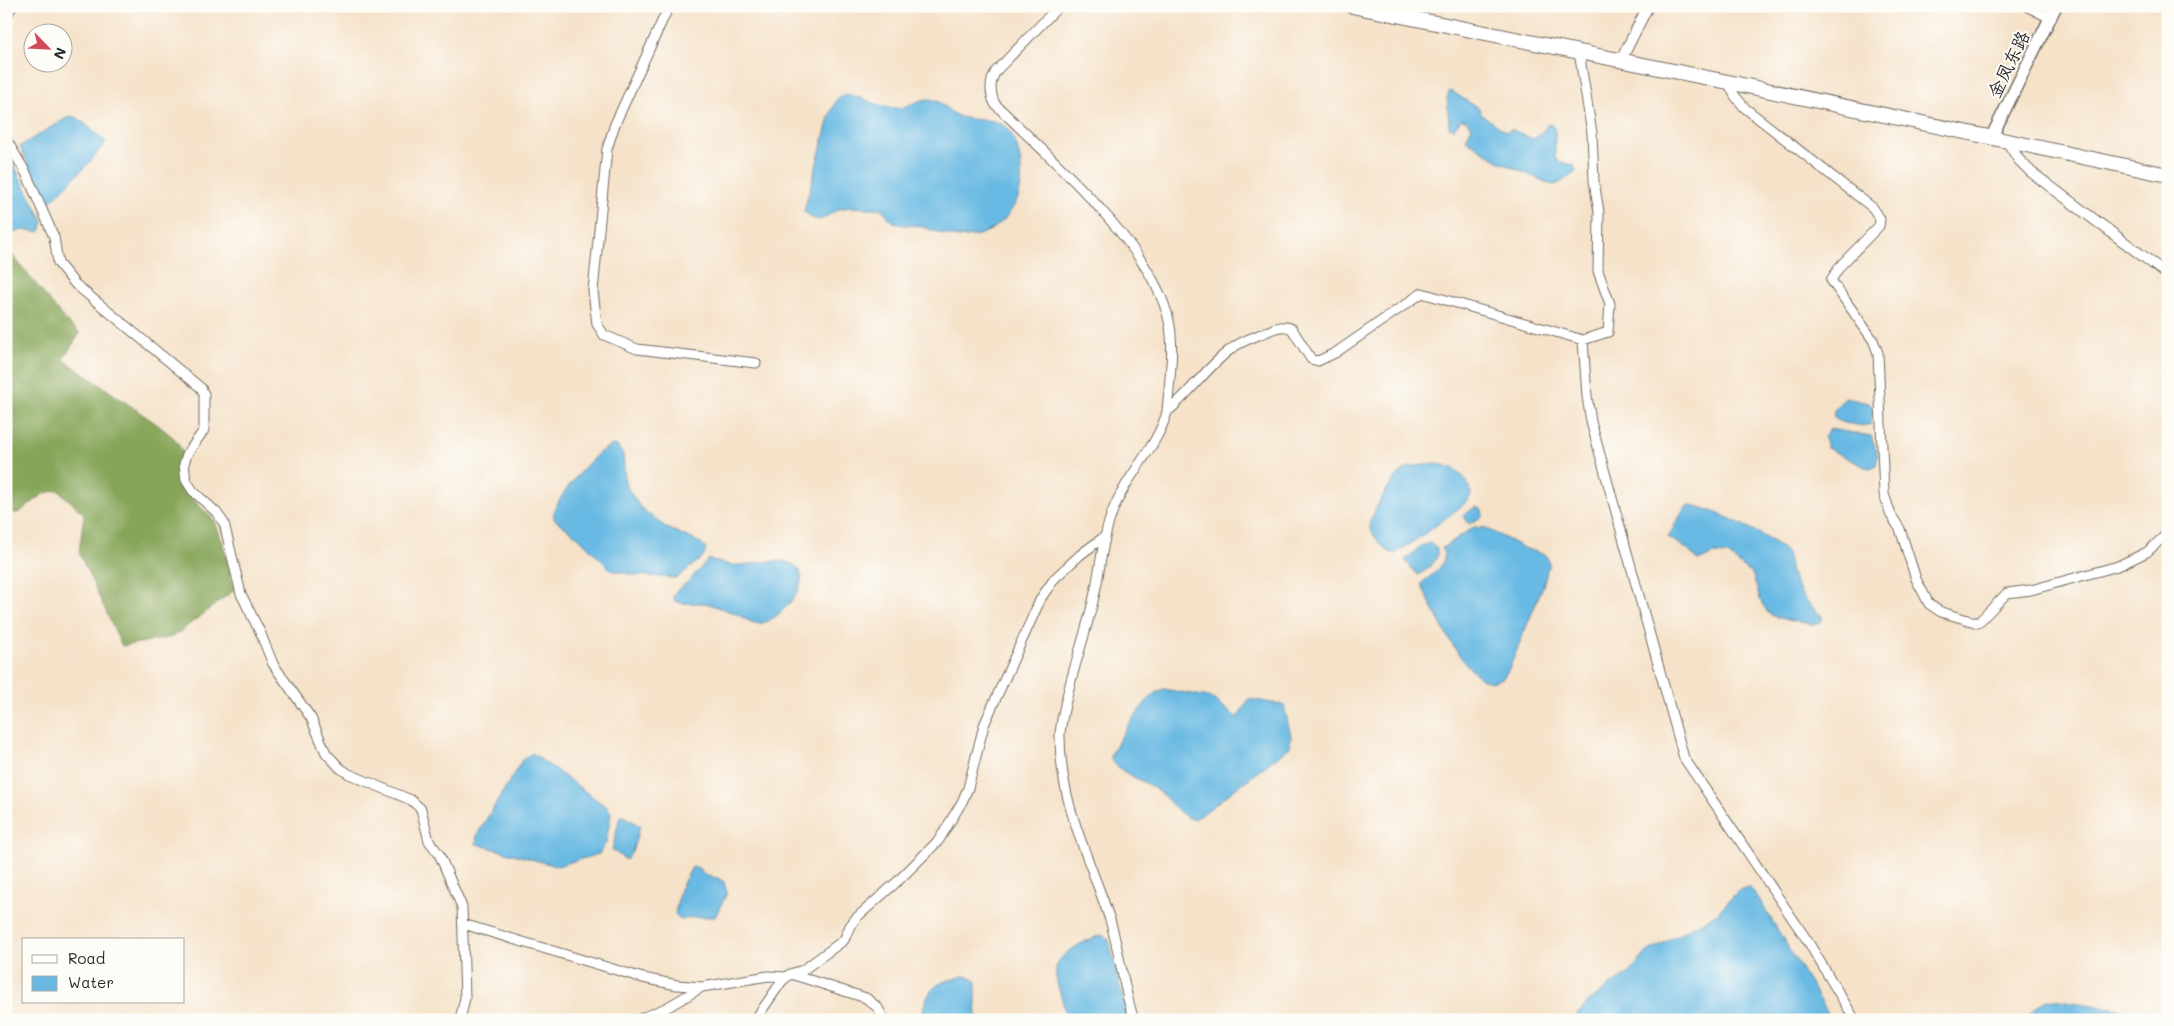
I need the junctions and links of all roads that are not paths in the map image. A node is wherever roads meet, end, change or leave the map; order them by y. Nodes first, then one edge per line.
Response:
1 (12, 6) edge
2 (669, 6) edge
3 (1059, 6) edge
4 (1352, 6) edge
5 (1648, 6) edge
6 (2026, 6) edge
7 (2056, 6) edge
8 (6, 17) edge
9 (2050, 18) junction
10 (1579, 52) junction
11 (1621, 60) junction
12 (1728, 82) junction
13 (1991, 138) junction
14 (6, 139) edge
15 (2007, 141) junction
16 (2168, 175) edge
17 (2168, 275) edge
18 (1583, 340) junction
19 (756, 363) dead end
20 (1167, 412) junction
21 (2168, 533) edge
22 (1104, 537) junction
23 (463, 924) junction
24 (788, 975) junction
25 (702, 987) junction
26 (460, 1020) edge
27 (637, 1020) edge
28 (755, 1020) edge
29 (884, 1020) edge
30 (1134, 1020) edge
31 (1855, 1020) edge

1 - 8 street
2 - 19 street
3 - 20 street
4 - 10 highway
5 - 11 street
6 - 9 street
7 - 9 main road, 金凤东路
9 - 13 main road, 金凤东路
10 - 11 highway
10 - 18 street
11 - 12 highway
12 - 13 highway
12 - 21 street
13 - 15 highway
14 - 23 street
15 - 16 highway
15 - 17 street
18 - 20 street
18 - 31 street
20 - 22 street
22 - 24 street
22 - 30 street
23 - 25 street
23 - 26 street
24 - 25 street
24 - 28 street
24 - 29 street
25 - 27 street

